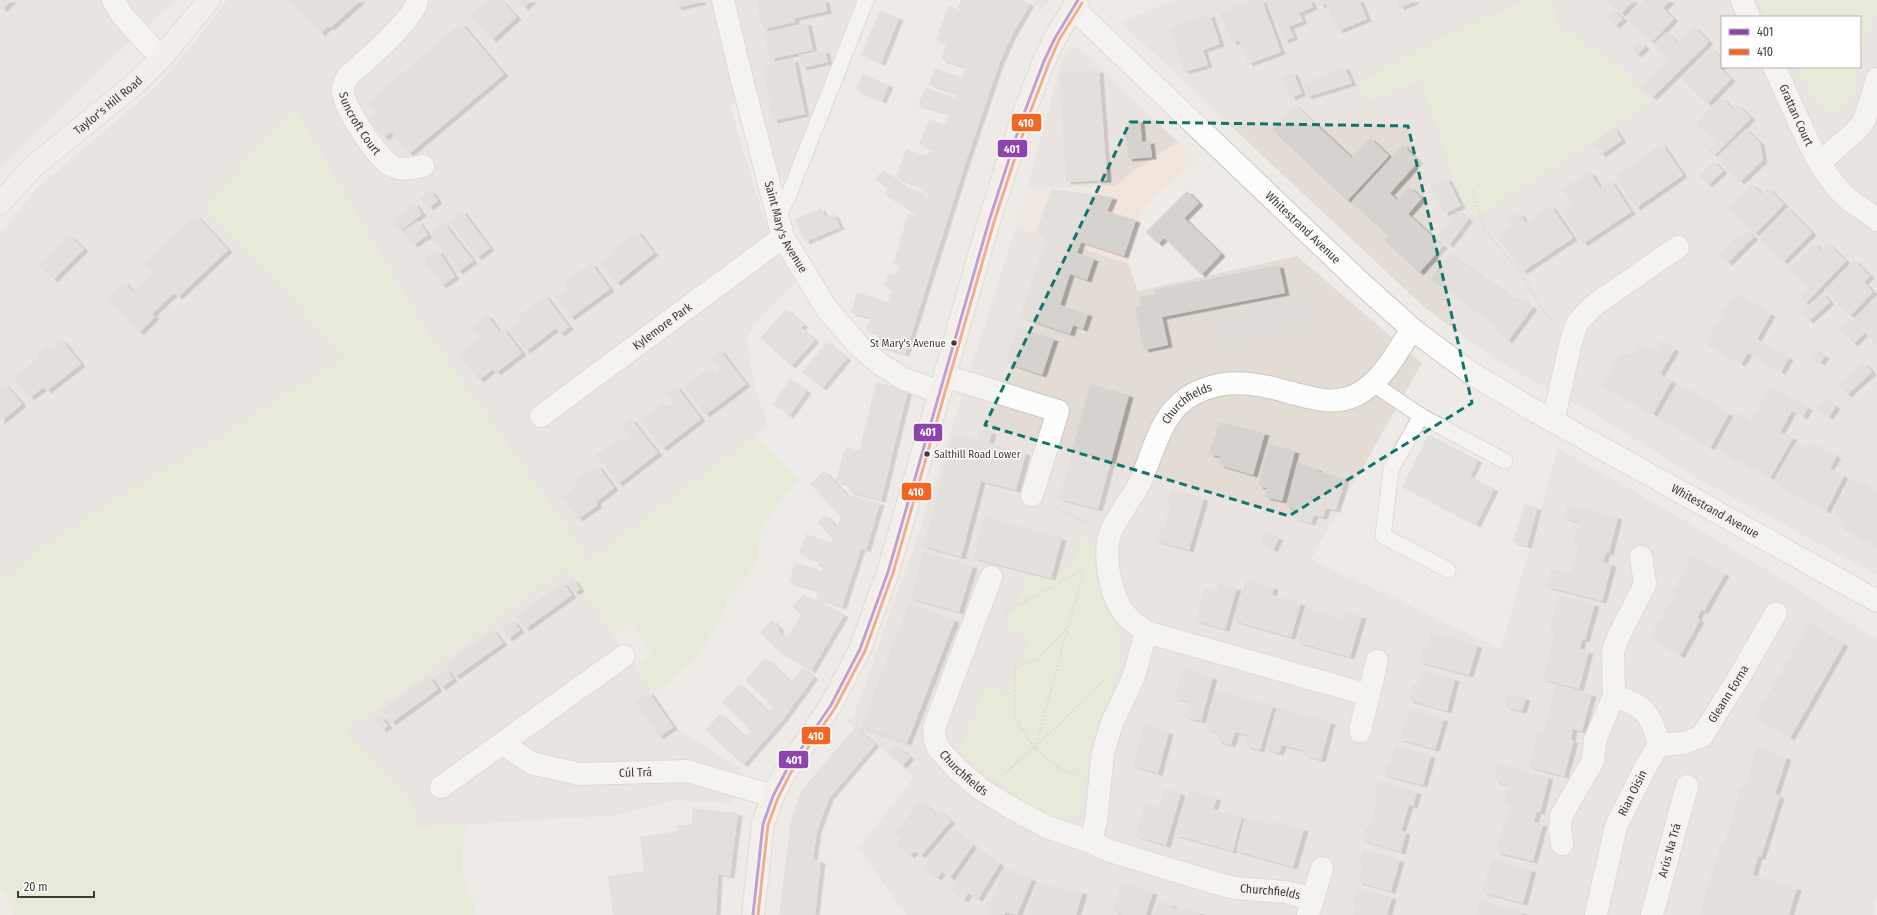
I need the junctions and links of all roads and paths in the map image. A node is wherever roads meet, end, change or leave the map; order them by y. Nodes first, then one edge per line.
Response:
1 (113, 0) edge
2 (209, 0) edge
3 (417, 0) edge
4 (723, 0) edge
5 (866, 0) edge
6 (1742, 0) edge
7 (1075, 4) edge
8 (1749, 16) edge
9 (161, 58) junction
10 (1774, 68) edge
11 (1877, 79) edge
12 (1820, 162) junction
13 (423, 166) dead end
14 (1472, 190) dead end
15 (0, 203) edge
16 (1877, 220) edge
17 (780, 226) junction
18 (1678, 247) dead end
19 (1412, 329) junction
20 (1571, 342) junction
21 (1372, 383) junction
22 (942, 384) junction
23 (541, 416) dead end
24 (1421, 416) junction
25 (1554, 421) junction
26 (1505, 461) dead end
27 (1032, 496) joint
28 (1111, 531) junction
29 (1641, 556) dead end
30 (1086, 561) dead end
31 (1085, 568) junction
32 (1448, 570) dead end
33 (991, 577) dead end
34 (1877, 601) edge
35 (1776, 613) dead end
36 (997, 618) dead end
37 (1069, 626) junction
38 (1146, 632) junction
39 (624, 656) dead end
40 (1377, 661) dead end
41 (1134, 676) junction
42 (1369, 695) junction
43 (1614, 696) junction
44 (832, 706) junction
45 (1360, 731) dead end
46 (502, 743) junction
47 (1659, 745) junction
48 (938, 748) junction
49 (1034, 748) junction
50 (1099, 782) junction
51 (1686, 786) dead end
52 (441, 787) dead end
53 (982, 790) junction
54 (773, 796) junction
55 (1091, 842) junction
56 (1562, 844) dead end
57 (1322, 868) dead end
58 (1311, 907) edge
59 (753, 915) edge
60 (1596, 915) edge
61 (1652, 915) edge

1 - 9 street
2 - 9 main road, Taylor's Hill Road
3 - 13 street, Suncroft Court
4 - 17 street, Saint Mary's Avenue
5 - 17 lane
6 - 8 street
7 - 19 street, Whitestrand Avenue
7 - 22 main road
9 - 15 main road, Taylor's Hill Road
10 - 12 street, Grattan Court
11 - 12 street, Grattan Court
12 - 16 street, Grattan Court
14 - 20 path
17 - 22 street, Saint Mary's Avenue
17 - 23 street, Kylemore Park
18 - 20 street
19 - 21 street, Churchfields
19 - 25 street, Whitestrand Avenue
20 - 25 street
21 - 24 lane
21 - 28 street, Churchfields
22 - 27 street
22 - 44 main road
24 - 26 lane
24 - 32 lane
25 - 34 street, Whitestrand Avenue
27 - 28 path
28 - 38 street, Churchfields
29 - 43 street
30 - 31 path
31 - 36 path
31 - 37 path
33 - 48 street, Churchfields
35 - 47 street, Gleann Eorna
37 - 49 path
37 - 49 path
38 - 41 street
38 - 42 street, Churchfields
39 - 46 street
40 - 42 street
41 - 49 path
41 - 50 street
42 - 45 street
43 - 47 street
43 - 56 street
44 - 48 path
44 - 54 main road
46 - 52 street
46 - 54 street, Cúl Trá
47 - 60 street, Rian Oisin
48 - 53 street, Churchfields
49 - 50 path
49 - 53 path
50 - 55 street
51 - 61 street, Arús Na Trá
53 - 55 street, Churchfields
54 - 59 main road
55 - 58 street, Churchfields
57 - 58 street, Churchfields

